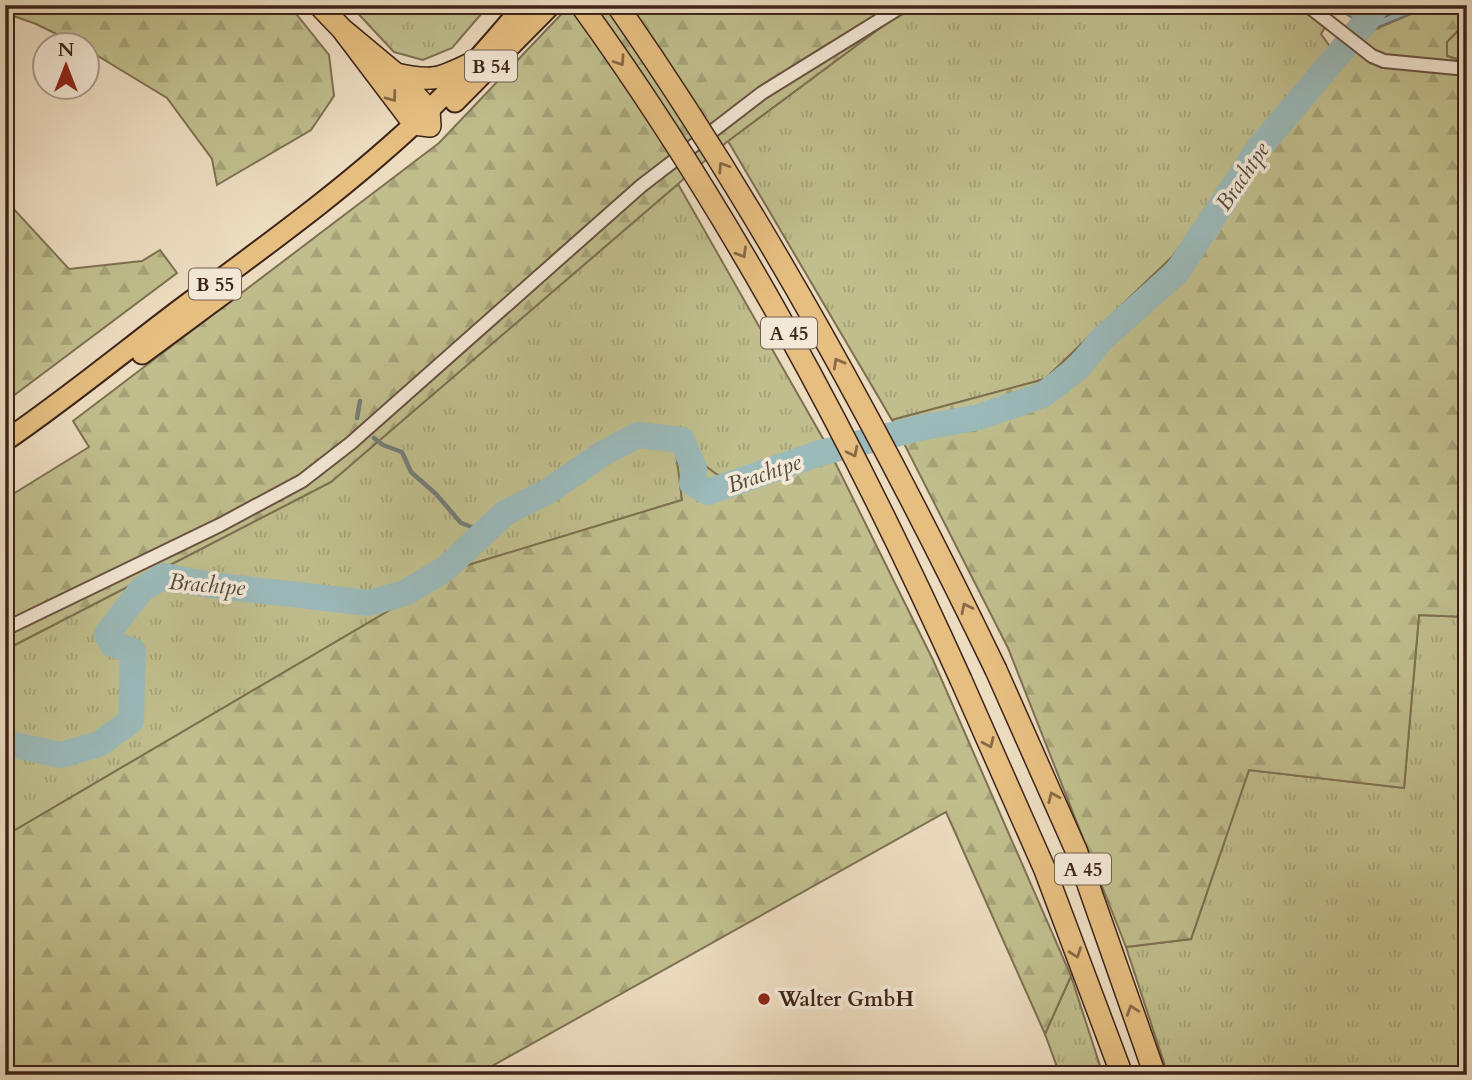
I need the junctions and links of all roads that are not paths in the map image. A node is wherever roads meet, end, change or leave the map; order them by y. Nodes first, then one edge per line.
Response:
1 (319, 5) edge
2 (524, 5) edge
3 (551, 5) edge
4 (581, 5) edge
5 (617, 5) edge
6 (904, 5) edge
7 (1307, 5) edge
8 (342, 29) junction
9 (476, 61) junction
10 (1467, 69) edge
11 (396, 74) junction
12 (425, 120) junction
13 (5, 440) edge
14 (5, 629) edge
15 (1122, 1075) edge
16 (1155, 1075) edge

1 - 8 highway
2 - 9 main road, B 54
3 - 12 main road, B 54
4 -> 15 highway, A 45, bridge
16 -> 5 highway, A 45, bridge
6 - 14 street
7 - 10 street
8 - 11 highway
8 -> 12 highway
9 - 11 highway
9 - 12 main road, B 55
11 - 12 highway
12 - 13 main road, B 55

